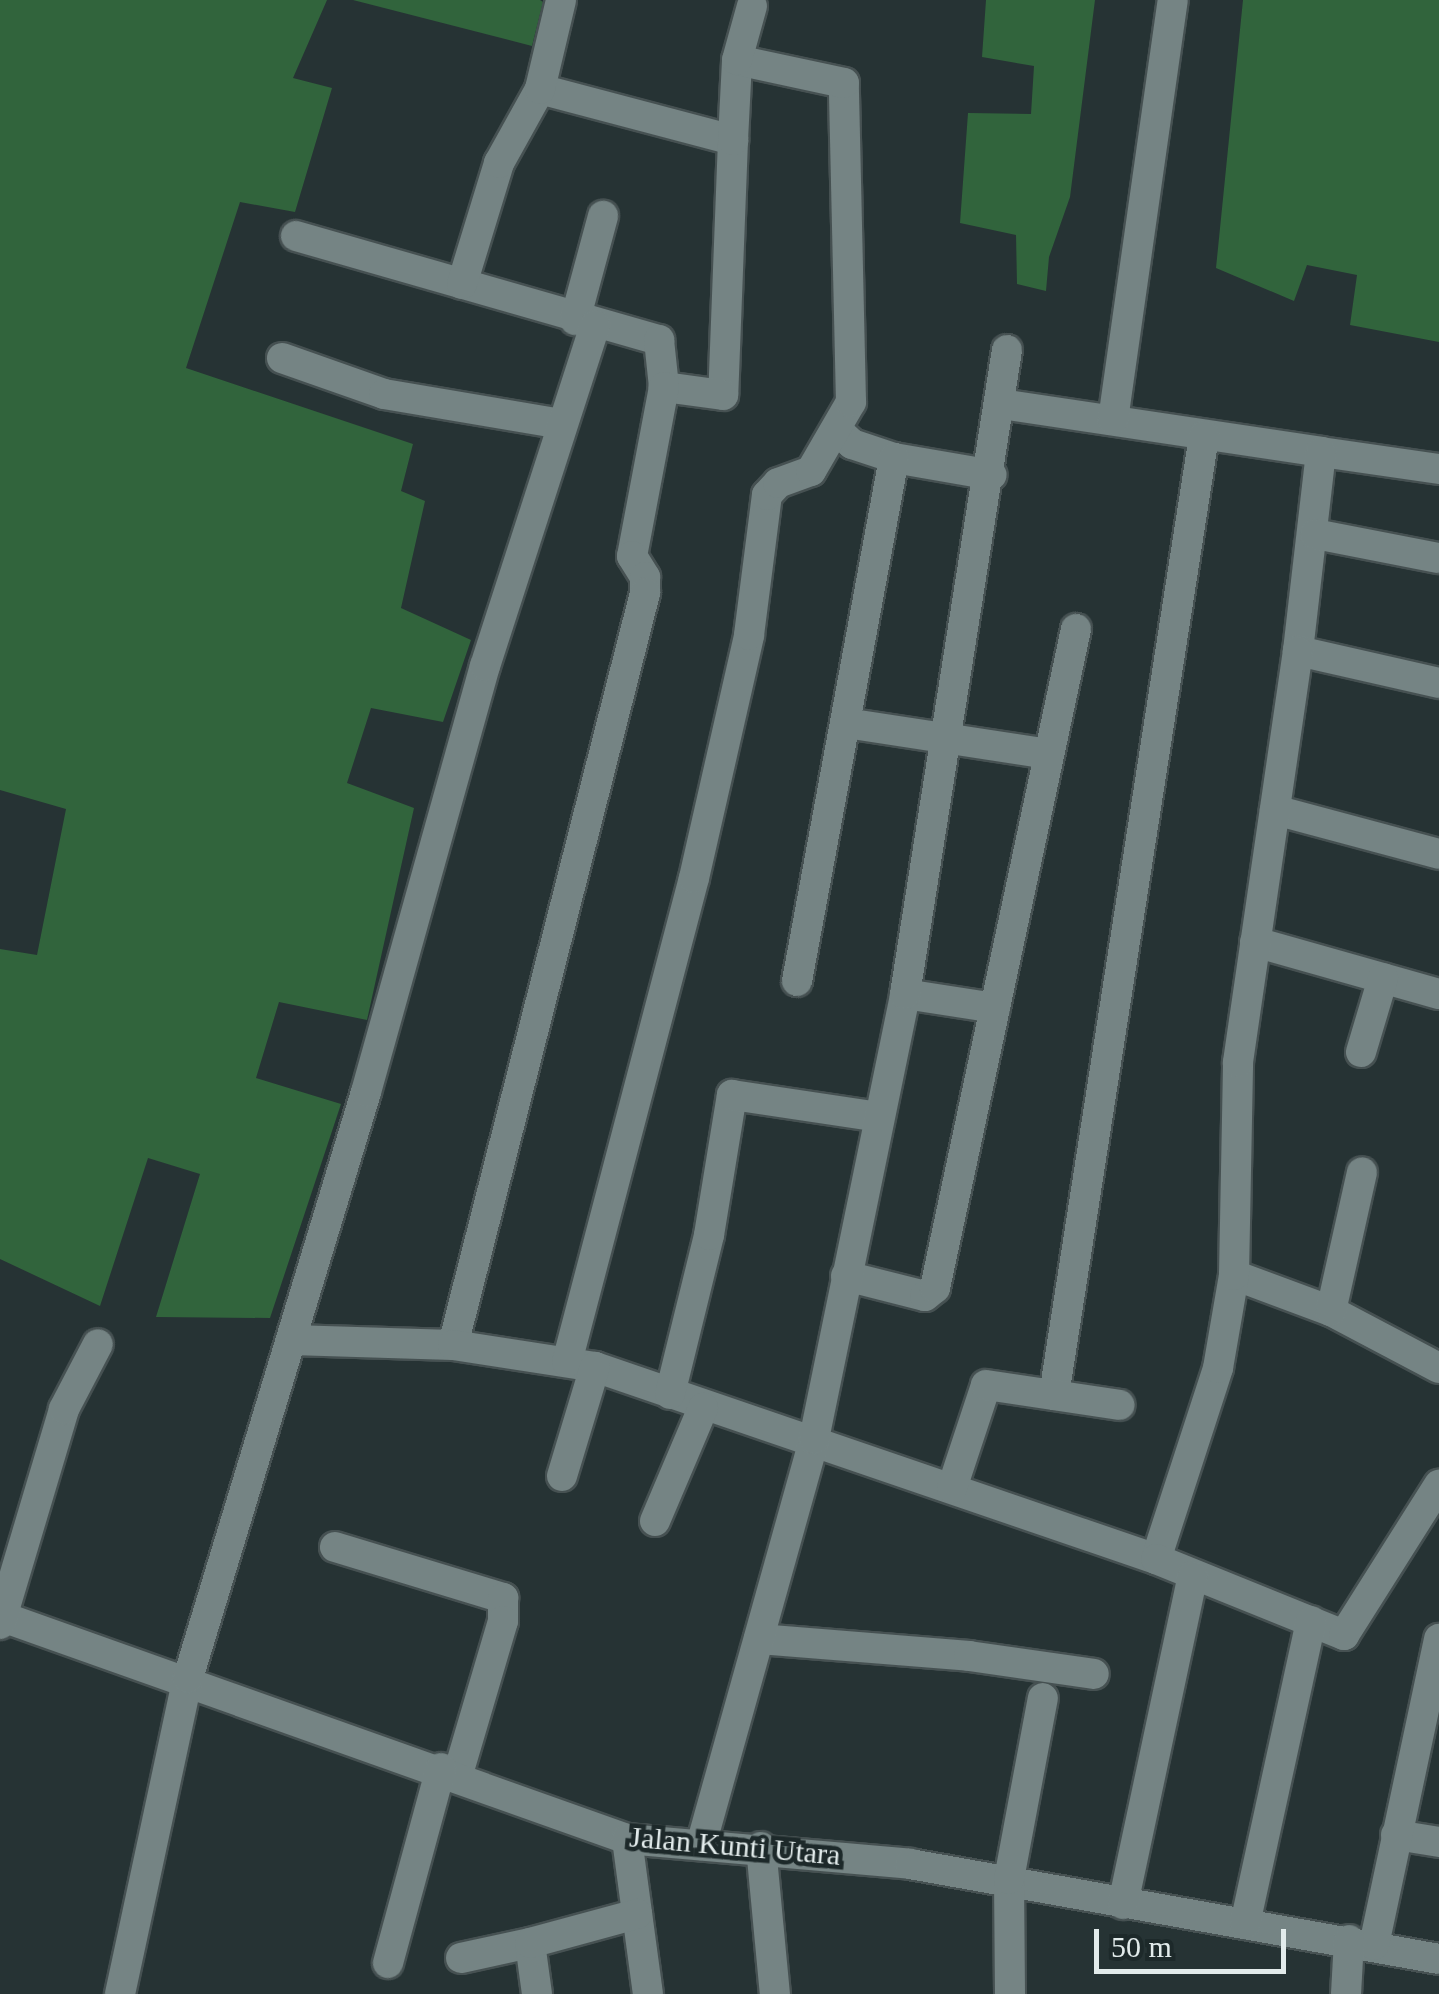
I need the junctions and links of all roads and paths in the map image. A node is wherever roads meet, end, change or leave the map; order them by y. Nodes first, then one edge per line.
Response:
1 (561, 0) edge
2 (1173, 0) edge
3 (752, 6) dead end
4 (737, 60) junction
5 (540, 88) junction
6 (732, 140) junction
7 (602, 216) dead end
8 (296, 236) dead end
9 (462, 284) junction
10 (585, 322) junction
11 (1007, 350) dead end
12 (282, 358) dead end
13 (664, 387) junction
14 (1002, 404) junction
15 (1113, 420) junction
16 (561, 424) junction
17 (836, 429) junction
18 (1204, 436) junction
19 (1321, 452) junction
20 (894, 458) junction
21 (1439, 469) edge
22 (992, 475) junction
23 (1315, 534) junction
24 (1439, 558) edge
25 (1076, 628) dead end
26 (1298, 651) junction
27 (1439, 683) edge
28 (846, 723) junction
29 (948, 741) junction
30 (1048, 754) junction
31 (1274, 810) junction
32 (1439, 854) edge
33 (1255, 942) junction
34 (1382, 978) junction
35 (796, 981) dead end
36 (905, 994) junction
37 (1439, 994) edge
38 (995, 1008) junction
39 (1362, 1052) dead end
40 (879, 1117) junction
41 (1362, 1172) dead end
42 (1234, 1275) junction
43 (846, 1276) junction
44 (1331, 1311) junction
45 (292, 1340) junction
46 (98, 1344) dead end
47 (453, 1345) junction
48 (581, 1364) junction
49 (1439, 1368) edge
50 (670, 1394) junction
51 (1054, 1394) junction
52 (1120, 1405) dead end
53 (702, 1408) junction
54 (814, 1440) junction
55 (562, 1476) dead end
56 (1439, 1485) edge
57 (952, 1488) junction
58 (655, 1521) dead end
59 (334, 1547) dead end
60 (1156, 1559) junction
61 (1193, 1576) junction
62 (1, 1619) edge
63 (1310, 1621) junction
64 (759, 1639) junction
65 (1439, 1639) edge
66 (1094, 1674) dead end
67 (188, 1678) junction
68 (1042, 1698) dead end
69 (450, 1771) junction
70 (1396, 1835) junction
71 (627, 1839) junction
72 (1439, 1842) edge
73 (701, 1845) junction
74 (762, 1846) junction
75 (1009, 1879) junction
76 (1123, 1904) junction
77 (637, 1914) junction
78 (1246, 1924) junction
79 (1362, 1943) junction
80 (530, 1944) junction
81 (461, 1958) dead end
82 (1439, 1959) edge
83 (388, 1963) dead end
84 (120, 1994) edge
85 (536, 1994) edge
86 (648, 1994) edge
87 (774, 1994) edge
88 (1010, 1994) edge
89 (1346, 1994) edge

1 - 5 street
2 - 15 street
3 - 4 street
4 - 6 street
4 - 17 street
5 - 6 street
5 - 9 street
6 - 13 street
7 - 10 street
8 - 9 street
9 - 10 street
10 - 13 street
10 - 16 street
11 - 14 street
12 - 16 street
13 - 47 street
14 - 15 street
14 - 22 street
15 - 18 street
16 - 45 street
17 - 20 street
17 - 48 street
18 - 19 street
18 - 51 street
19 - 21 street
19 - 23 street
20 - 22 street
20 - 28 street
22 - 29 street
23 - 24 street
23 - 26 street
25 - 30 street
26 - 27 street
26 - 31 street
28 - 29 street
28 - 35 street
29 - 30 street
29 - 36 street
30 - 38 street
31 - 32 street
31 - 33 street
33 - 34 street
33 - 42 street
34 - 37 street
34 - 39 street
36 - 38 street
36 - 40 street
38 - 43 street
40 - 43 street
40 - 50 street
41 - 44 street
42 - 44 street
42 - 60 street
43 - 54 street
44 - 49 street
45 - 47 street
45 - 67 street
46 - 62 street
47 - 48 street
48 - 50 street
48 - 55 street
50 - 53 street
51 - 52 street
51 - 57 street
53 - 54 street
53 - 58 street
54 - 57 street
54 - 64 street
56 - 63 street
57 - 60 street
59 - 69 street
60 - 61 street
61 - 63 street
61 - 76 street
62 - 67 street, Jalan Kunti Utara
63 - 78 street
64 - 66 street
64 - 73 street
65 - 70 street
67 - 69 street, Jalan Kunti Utara
67 - 84 street
68 - 75 street
69 - 71 street, Jalan Kunti Utara
69 - 83 street
70 - 72 street
70 - 79 street
71 - 73 street, Jalan Kunti Utara
71 - 77 street
73 - 74 street, Jalan Kunti Utara
74 - 75 street, Jalan Kunti Utara
74 - 87 street
75 - 76 street, Jalan Kunti Utara
75 - 88 street
76 - 78 street, Jalan Kunti Utara
77 - 80 street
77 - 86 street
78 - 79 street, Jalan Kunti Utara
79 - 82 street, Jalan Kunti Utara
79 - 89 street
80 - 81 street
80 - 85 street

